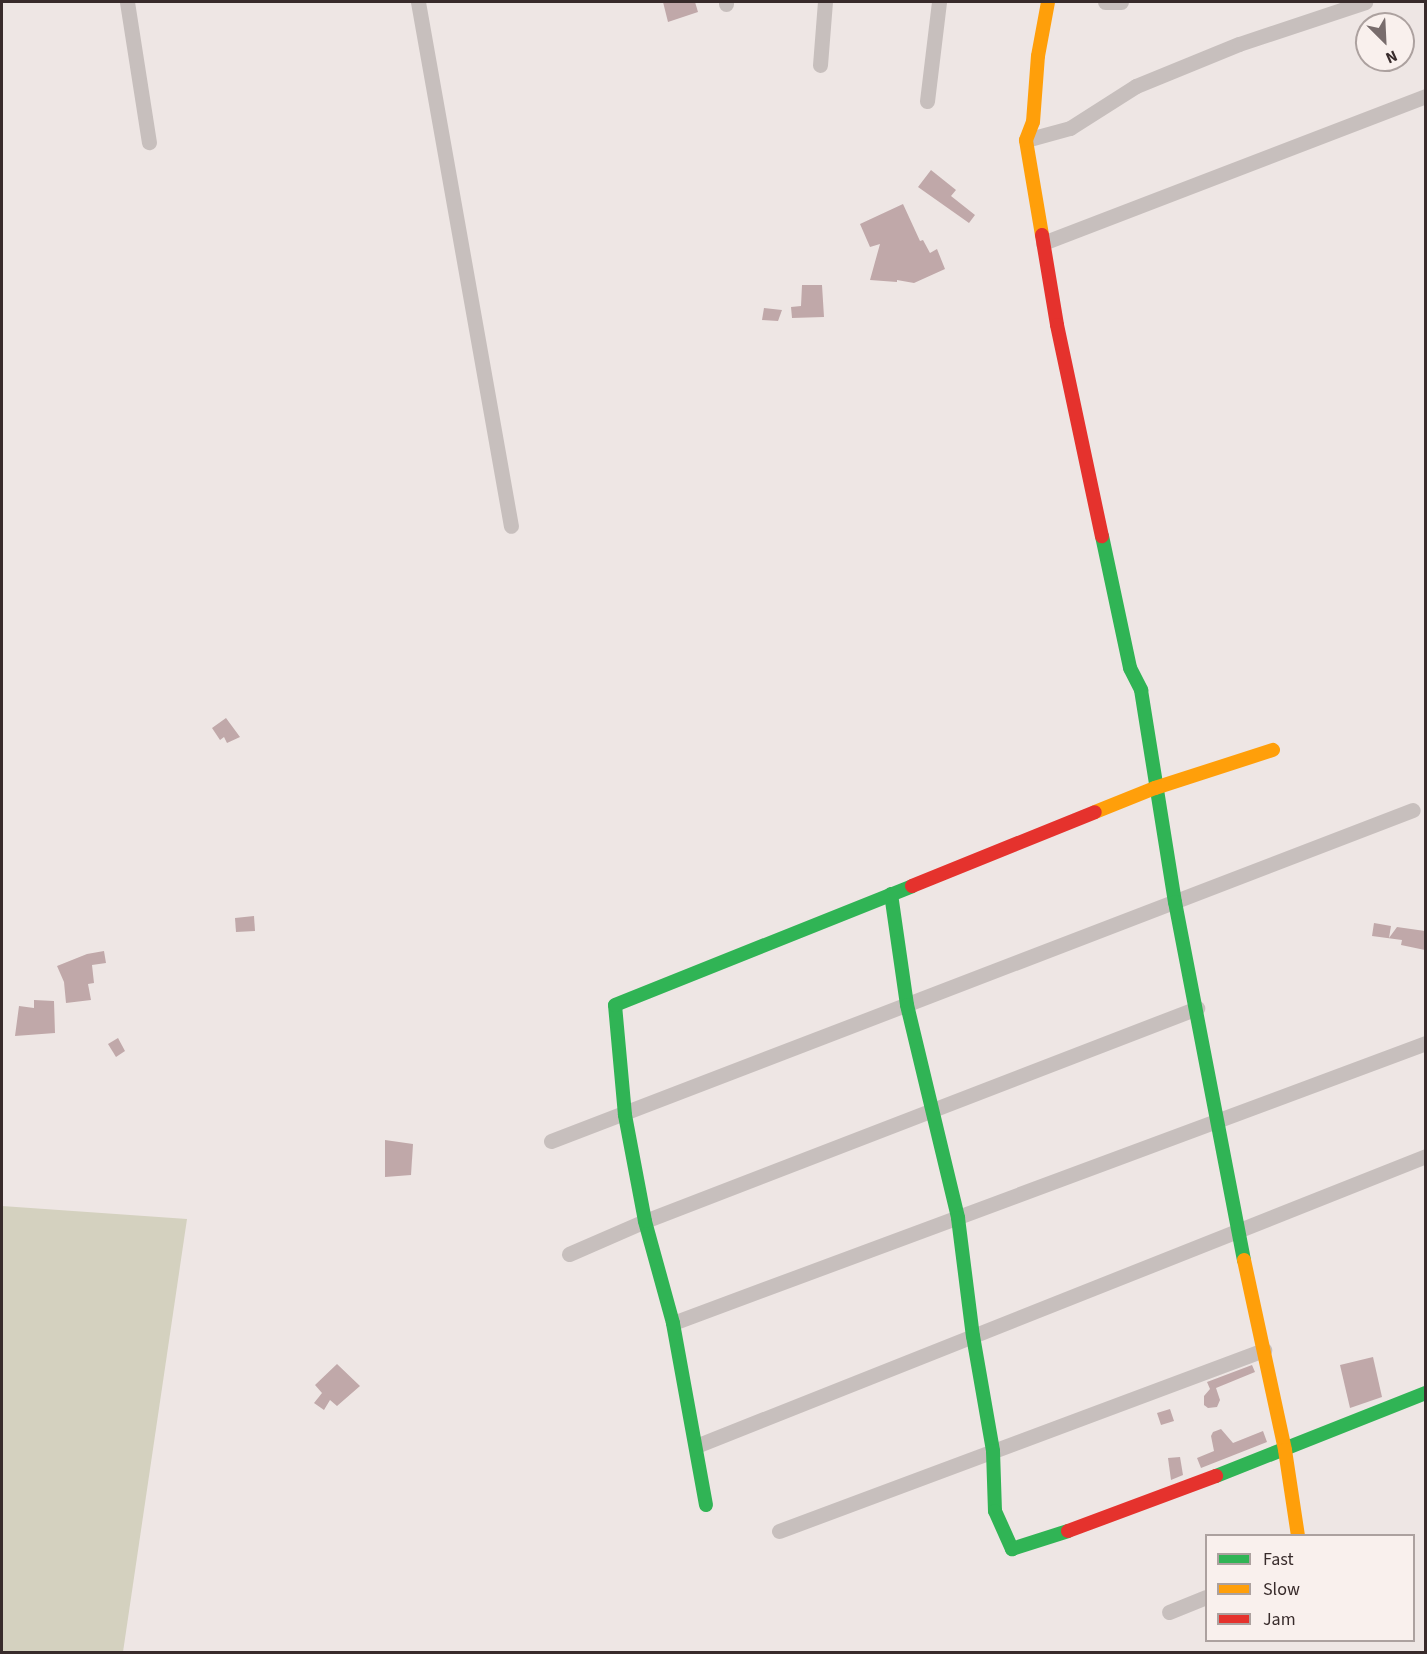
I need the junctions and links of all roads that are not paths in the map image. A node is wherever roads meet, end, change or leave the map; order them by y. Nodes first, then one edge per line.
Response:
1 (126, 2) edge
2 (418, 2) edge
3 (825, 2) edge
4 (939, 2) edge
5 (1048, 2) edge
6 (1105, 2) edge
7 (1121, 2) edge
8 (1365, 2) edge
9 (820, 65) dead end
10 (1425, 96) edge
11 (927, 101) dead end
12 (1026, 140) junction
13 (149, 142) dead end
14 (1043, 243) junction
15 (511, 526) dead end
16 (1273, 750) dead end
17 (1155, 788) junction
18 (1413, 810) dead end
19 (891, 894) junction
20 (1175, 902) junction
21 (907, 1005) junction
22 (1197, 1008) junction
23 (1425, 1043) edge
24 (932, 1112) junction
25 (624, 1114) junction
26 (1218, 1122) junction
27 (551, 1141) dead end
28 (1425, 1156) edge
29 (958, 1218) junction
30 (645, 1221) junction
31 (1238, 1230) junction
32 (569, 1254) dead end
33 (673, 1323) junction
34 (973, 1336) junction
35 (1264, 1350) junction
36 (1425, 1394) edge
37 (696, 1446) junction
38 (1285, 1450) junction
39 (993, 1451) junction
40 (706, 1505) dead end
41 (779, 1531) dead end
42 (1298, 1534) edge
43 (1205, 1597) edge
44 (1169, 1612) dead end

1 - 13 street
2 - 15 street
3 - 9 street
4 - 11 street
5 - 12 street
6 - 7 street
8 - 12 street
10 - 14 street
12 - 14 street
14 - 17 street
16 - 17 street
17 - 19 street
17 - 20 street
18 - 20 street
19 - 21 street
19 - 25 street
20 - 21 street
20 - 22 street
21 - 24 street
21 - 25 street
22 - 24 street
22 - 26 street
23 - 26 street
24 - 29 street
24 - 30 street
25 - 27 street
25 - 30 street
26 - 29 street
26 - 31 street
28 - 31 street
29 - 33 street
29 - 34 street
30 - 32 street
30 - 33 street
31 - 34 street
31 - 35 street
33 - 37 street
34 - 37 street
34 - 39 street
35 - 38 street
35 - 39 street
36 - 38 street
37 - 40 street
38 - 39 street
38 - 42 street
39 - 41 street
43 - 44 street

